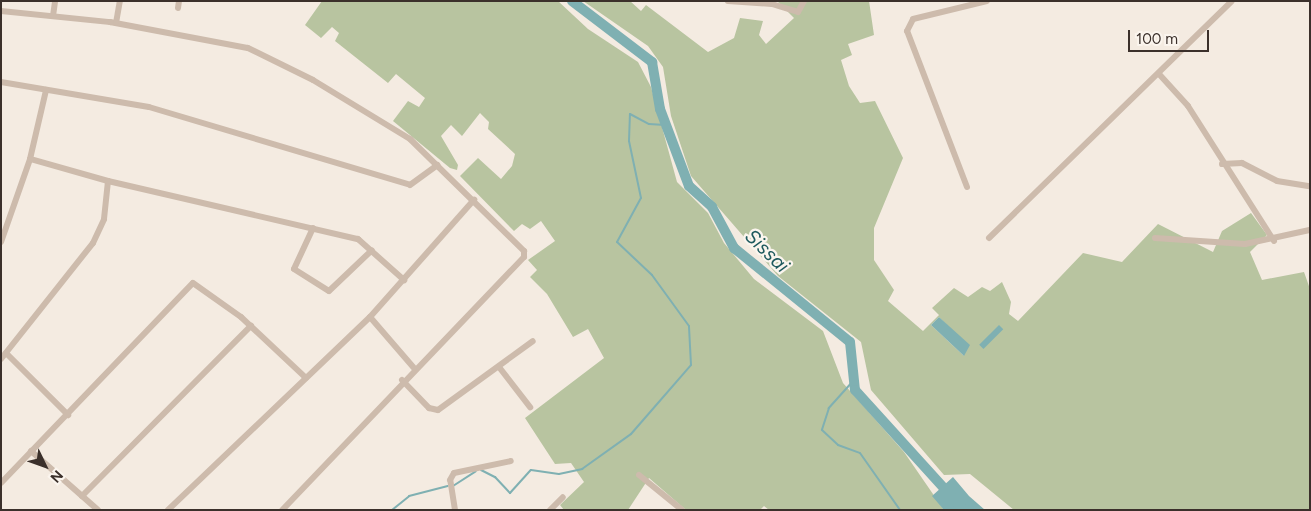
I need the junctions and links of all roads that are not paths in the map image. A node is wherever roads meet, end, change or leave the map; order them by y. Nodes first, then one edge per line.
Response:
1 (55, 1) edge
2 (120, 1) edge
3 (728, 1) edge
4 (804, 1) edge
5 (987, 1) edge
6 (1232, 1) edge
7 (1, 11) edge
8 (52, 16) junction
9 (116, 23) junction
10 (1159, 74) junction
11 (1, 82) edge
12 (46, 90) junction
13 (30, 159) junction
14 (1222, 164) junction
15 (438, 165) junction
16 (108, 181) junction
17 (1310, 186) edge
18 (967, 187) dead end
19 (474, 200) junction
20 (313, 228) junction
21 (1310, 230) edge
22 (989, 238) dead end
23 (1155, 238) dead end
24 (1274, 241) junction
25 (1, 242) edge
26 (372, 250) junction
27 (404, 280) junction
28 (370, 317) junction
29 (251, 326) junction
30 (533, 341) dead end
31 (4, 356) edge
32 (499, 367) junction
33 (414, 368) junction
34 (306, 378) junction
35 (402, 380) junction
36 (530, 407) dead end
37 (68, 415) junction
38 (31, 451) junction
39 (511, 461) dead end
40 (639, 475) dead end
41 (1, 483) edge
42 (82, 496) junction
43 (563, 497) dead end
44 (98, 510) edge
45 (168, 510) edge
46 (282, 510) edge
47 (455, 510) edge
48 (550, 510) edge
49 (682, 510) edge

1 - 8 street
2 - 9 street
3 - 4 street
5 - 18 street
6 - 10 street
7 - 8 street
8 - 9 street
9 - 15 street
10 - 14 street
10 - 22 street
11 - 12 street
12 - 13 street
12 - 15 street
13 - 16 street
13 - 25 street
14 - 17 street
14 - 24 street
15 - 19 street
16 - 20 street
16 - 31 street
19 - 27 street
19 - 33 street
20 - 26 street
20 - 26 street
21 - 24 street
23 - 24 street
26 - 27 street
27 - 28 street
28 - 33 street
28 - 34 street
29 - 34 street
29 - 37 street
29 - 42 street
30 - 32 street
31 - 37 street
32 - 35 street
32 - 36 street
33 - 35 street
34 - 45 street
35 - 46 street
37 - 38 street
38 - 41 street
38 - 42 street
39 - 47 street
40 - 49 street
42 - 44 street
43 - 48 street

